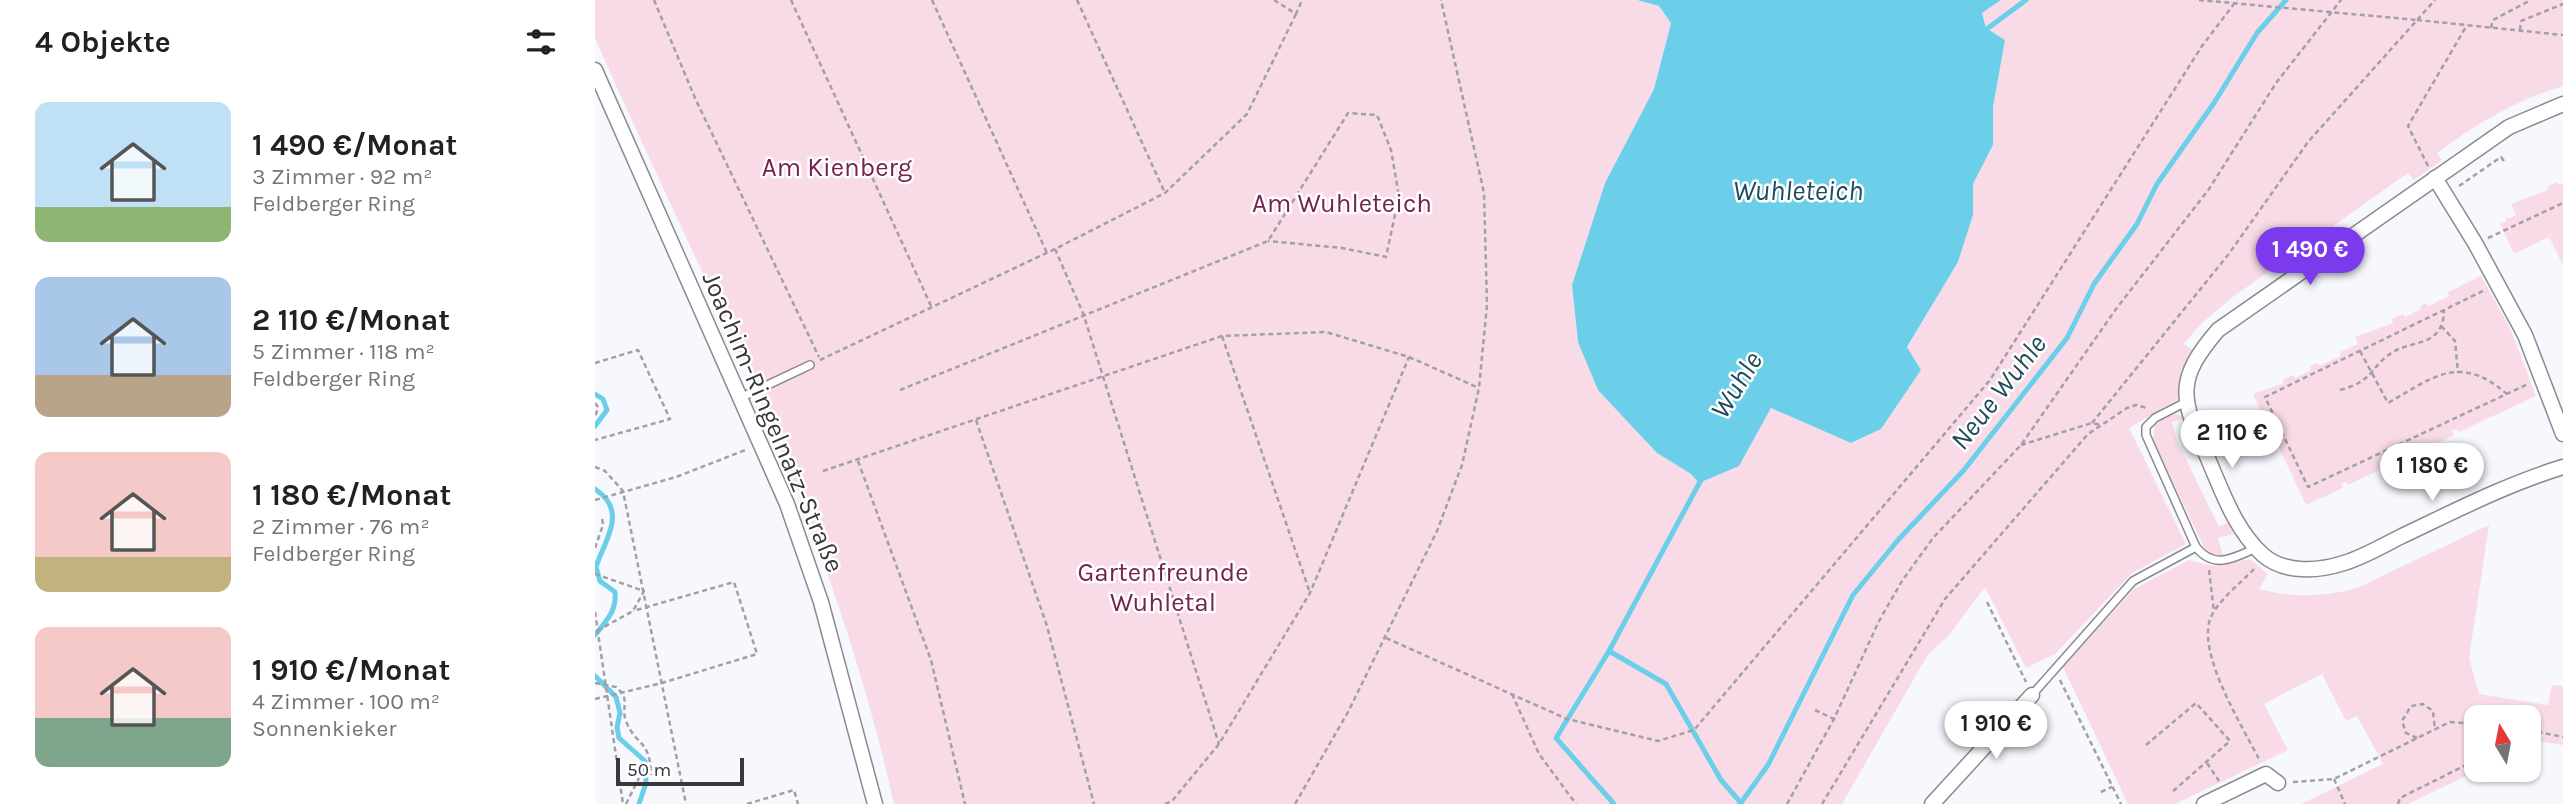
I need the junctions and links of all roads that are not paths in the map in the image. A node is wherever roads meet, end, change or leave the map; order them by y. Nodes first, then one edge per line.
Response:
1 (595, 70) edge
2 (2563, 104) edge
3 (2435, 178) junction
4 (810, 365) road end
5 (740, 398) junction
6 (2187, 402) junction
7 (2563, 434) edge
8 (2563, 467) edge
9 (2196, 547) junction
10 (2261, 552) junction
11 (2032, 695) joint
12 (2272, 779) road end
13 (875, 804) edge
14 (1932, 804) edge
15 (2204, 804) edge

1 - 5 street, Joachim-Ringelnatz-Straße
2 - 3 street
3 - 6 street
3 - 7 street
4 - 5 lane
5 - 13 street, Joachim-Ringelnatz-Straße
6 - 9 lane
6 - 10 street
8 - 10 street
9 - 10 lane
9 - 11 lane
11 - 14 street
12 - 15 street

